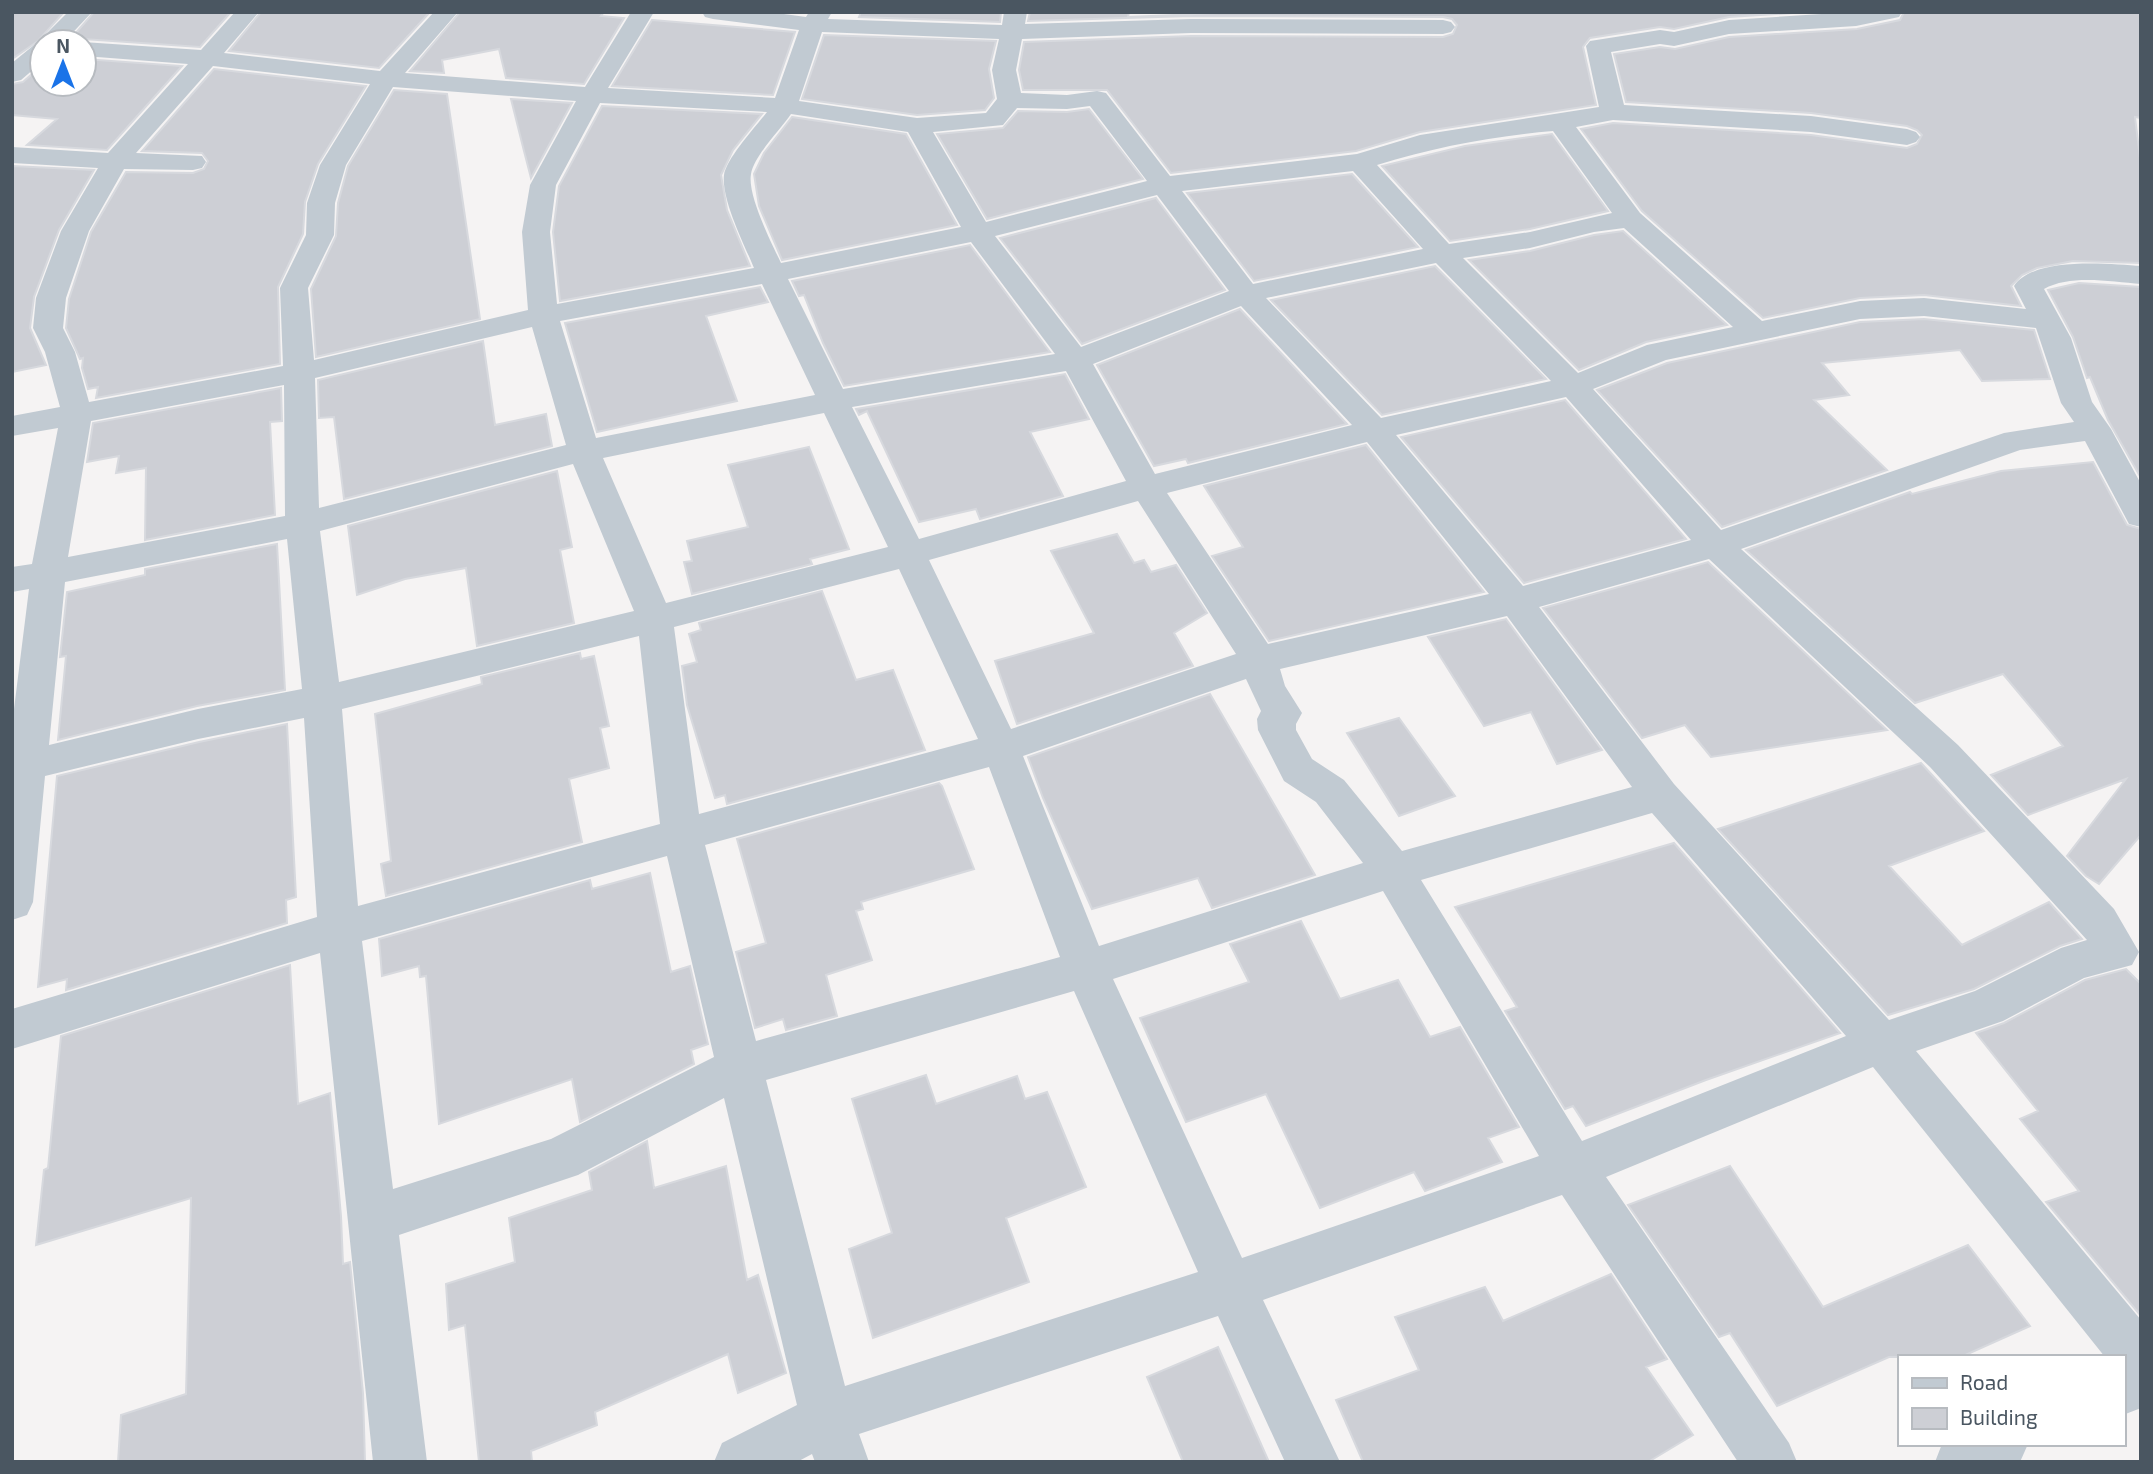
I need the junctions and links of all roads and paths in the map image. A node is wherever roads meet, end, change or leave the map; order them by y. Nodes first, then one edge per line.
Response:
1 (81, 12) edge
2 (248, 12) edge
3 (447, 12) edge
4 (643, 12) edge
5 (713, 12) edge
6 (1891, 12) edge
7 (1663, 15) dead end
8 (817, 19) edge
9 (1192, 19) edge
10 (1382, 19) edge
11 (1014, 22) edge
12 (1443, 27) dead end
13 (65, 28) edge
14 (1674, 39) junction
15 (98, 49) edge
16 (206, 58) junction
17 (28, 61) edge
18 (12, 75) edge
19 (386, 79) junction
20 (592, 95) junction
21 (1010, 100) junction
22 (785, 106) junction
23 (1613, 112) junction
24 (1560, 123) junction
25 (917, 126) junction
26 (1907, 138) dead end
27 (12, 155) edge
28 (115, 161) junction
29 (192, 162) dead end
30 (1360, 162) junction
31 (1164, 185) junction
32 (1630, 219) junction
33 (978, 232) junction
34 (1442, 253) junction
35 (771, 274) junction
36 (2141, 275) edge
37 (1246, 294) junction
38 (542, 314) junction
39 (2045, 320) junction
40 (1756, 332) junction
41 (1075, 360) junction
42 (298, 373) junction
43 (1573, 386) junction
44 (832, 401) junction
45 (77, 413) junction
46 (12, 426) edge
47 (2095, 429) junction
48 (1374, 430) junction
49 (583, 451) junction
50 (1146, 487) junction
51 (2141, 516) edge
52 (302, 524) junction
53 (1716, 545) junction
54 (909, 554) junction
55 (48, 573) junction
56 (12, 580) edge
57 (1515, 601) junction
58 (655, 619) junction
59 (1259, 660) junction
60 (322, 700) junction
61 (1001, 748) junction
62 (20, 767) edge
63 (1660, 795) junction
64 (682, 835) junction
65 (1393, 871) junction
66 (12, 902) edge
67 (339, 929) junction
68 (1086, 969) junction
69 (12, 1029) edge
70 (1881, 1043) junction
71 (739, 1067) junction
72 (1572, 1168) junction
73 (372, 1220) junction
74 (1230, 1287) junction
75 (2141, 1361) edge
76 (2141, 1381) edge
77 (2125, 1388) edge
78 (834, 1440) edge
79 (1997, 1446) edge
80 (400, 1462) edge
81 (741, 1462) edge
82 (1313, 1462) edge
83 (1770, 1462) edge
84 (1962, 1462) edge

1 - 13 street
2 - 16 street
3 - 19 street
4 - 20 street
5 - 8 street
6 - 14 street
7 - 14 street
8 - 11 street
8 - 22 street
9 - 10 street
9 - 11 street
10 - 12 street
11 - 21 street
14 - 23 street
15 - 16 street
16 - 19 street
16 - 28 street
17 - 18 street
19 - 20 street
19 - 42 street
20 - 22 street
20 - 38 street
21 - 25 street
21 - 31 street
22 - 25 street
22 - 35 street
23 - 24 street
23 - 26 street
24 - 30 street
24 - 32 street
25 - 33 street
27 - 28 street
28 - 29 street
28 - 45 street
30 - 31 street
30 - 34 street
31 - 33 street
31 - 37 street
32 - 34 street
32 - 40 street
33 - 35 street
33 - 41 street
34 - 37 street
34 - 43 street
35 - 38 street
35 - 44 street
36 - 39 street
37 - 41 street
37 - 48 street
38 - 42 street
38 - 49 street
39 - 40 street
39 - 47 street
40 - 43 street
41 - 44 street
41 - 50 street
42 - 45 street
42 - 52 street
43 - 48 street
43 - 53 street
44 - 49 street
44 - 54 street
45 - 46 street
45 - 55 street
47 - 51 street
47 - 53 street
48 - 50 street
48 - 57 street
49 - 52 street
49 - 58 street
50 - 54 street
50 - 59 street
52 - 55 street
52 - 60 street
53 - 57 street
53 - 70 street
54 - 58 street
54 - 61 street
55 - 56 street
55 - 62 street
57 - 59 street
57 - 63 street
58 - 60 street
58 - 64 street
59 - 61 street
59 - 65 street
60 - 62 street
60 - 67 street
61 - 64 street
61 - 68 street
62 - 66 street
63 - 65 street
63 - 70 street
64 - 67 street
64 - 71 street
65 - 68 street
65 - 72 street
67 - 69 street
67 - 73 street
68 - 71 street
68 - 74 street
70 - 72 street
70 - 75 street
71 - 73 street
71 - 78 street
72 - 74 street
72 - 83 street
73 - 80 street
74 - 78 street
74 - 82 street
76 - 77 street
78 - 81 street
79 - 84 street

